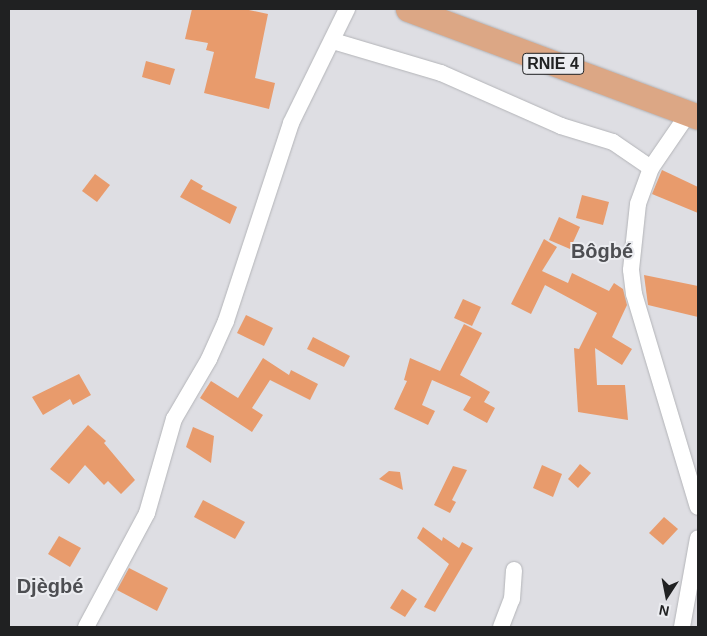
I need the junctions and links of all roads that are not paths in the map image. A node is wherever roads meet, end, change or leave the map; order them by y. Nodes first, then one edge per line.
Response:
1 (347, 9) edge
2 (408, 9) edge
3 (333, 40) junction
4 (693, 115) edge
5 (651, 168) junction
6 (698, 507) edge
7 (698, 538) edge
8 (514, 570) dead end
9 (86, 627) edge
10 (501, 627) edge
11 (682, 627) edge

1 - 3 street
2 - 4 main road, RNIE 4
3 - 5 street
3 - 9 street
4 - 5 street
5 - 6 street
7 - 11 street
8 - 10 street

